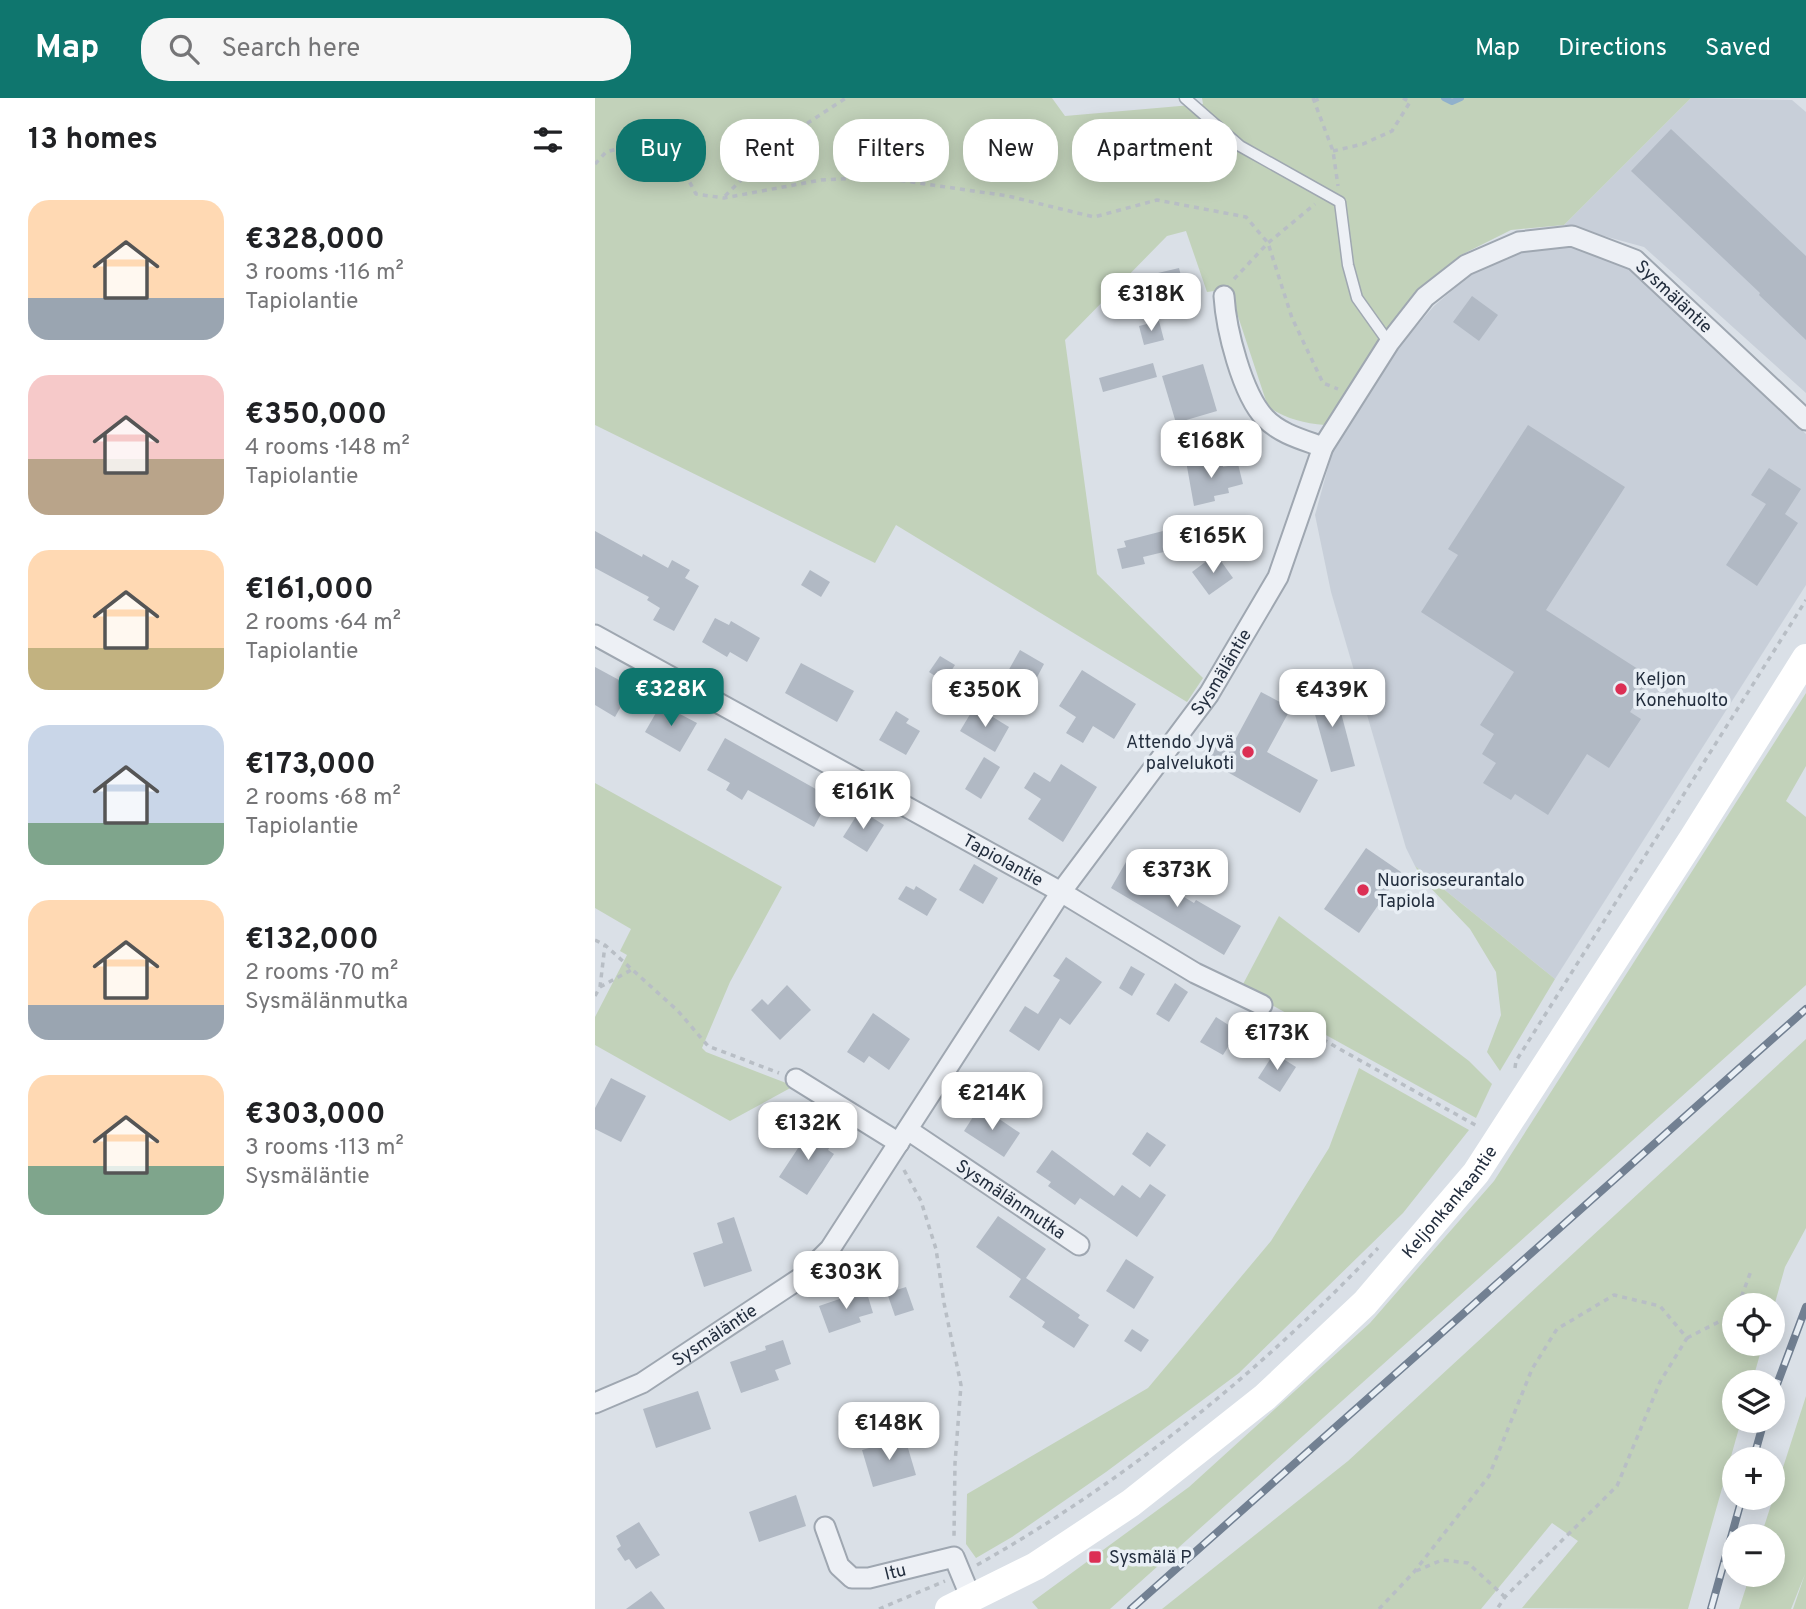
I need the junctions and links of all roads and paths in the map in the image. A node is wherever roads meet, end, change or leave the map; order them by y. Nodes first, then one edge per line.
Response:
1 (846, 98) edge
2 (1185, 98) edge
3 (1321, 98) edge
4 (1403, 98) edge
5 (1313, 99) edge
6 (1333, 151) junction
7 (595, 164) edge
8 (1326, 194) junction
9 (724, 198) junction
10 (1340, 202) junction
11 (1268, 243) junction
12 (1224, 296) joint
13 (1389, 344) junction
14 (1355, 397) junction
15 (1806, 420) edge
16 (1323, 447) junction
17 (1806, 600) edge
18 (595, 635) edge
19 (1806, 658) edge
20 (1061, 892) junction
21 (595, 940) edge
22 (605, 945) junction
23 (633, 969) junction
24 (600, 988) junction
25 (595, 996) edge
26 (1262, 1005) joint
27 (1514, 1070) dead end
28 (796, 1079) joint
29 (1485, 1117) dead end
30 (1477, 1126) junction
31 (1471, 1135) dead end
32 (900, 1142) junction
33 (1382, 1244) dead end
34 (1079, 1245) dead end
35 (1751, 1271) dead end
36 (1743, 1293) edge
37 (1722, 1320) edge
38 (1687, 1338) junction
39 (595, 1403) edge
40 (825, 1527) dead end
41 (1414, 1572) junction
42 (958, 1585) edge
43 (1505, 1597) junction
44 (879, 1609) edge
45 (1379, 1609) edge
46 (1497, 1609) edge

1 - 9 path
2 - 8 lane
3 - 5 path
4 - 6 path
5 - 6 path
6 - 10 path
7 - 9 path
8 - 10 lane
8 - 11 path
9 - 11 path
10 - 13 lane
11 - 12 path
11 - 14 path
12 - 16 street
13 - 14 street, Sysmäläntie
13 - 15 street, Sysmäläntie
14 - 16 street, Sysmäläntie
16 - 20 street, Sysmäläntie
17 - 27 path
18 - 20 street, Tapiolantie
19 - 42 main road, Keljonkankaantie
20 - 26 street, Tapiolantie
20 - 32 street, Sysmäläntie
21 - 22 path
22 - 23 path
22 - 24 path
23 - 24 path
23 - 28 path
24 - 25 path
26 - 30 path
28 - 32 street, Sysmälänmutka
29 - 30 path
30 - 31 path
32 - 34 street, Sysmälänmutka
32 - 39 street, Sysmäläntie
32 - 42 path
33 - 42 path
35 - 36 path
37 - 38 path
38 - 41 path
38 - 43 path
40 - 42 street, Itu
41 - 43 path
41 - 45 path
42 - 44 path
43 - 46 path

